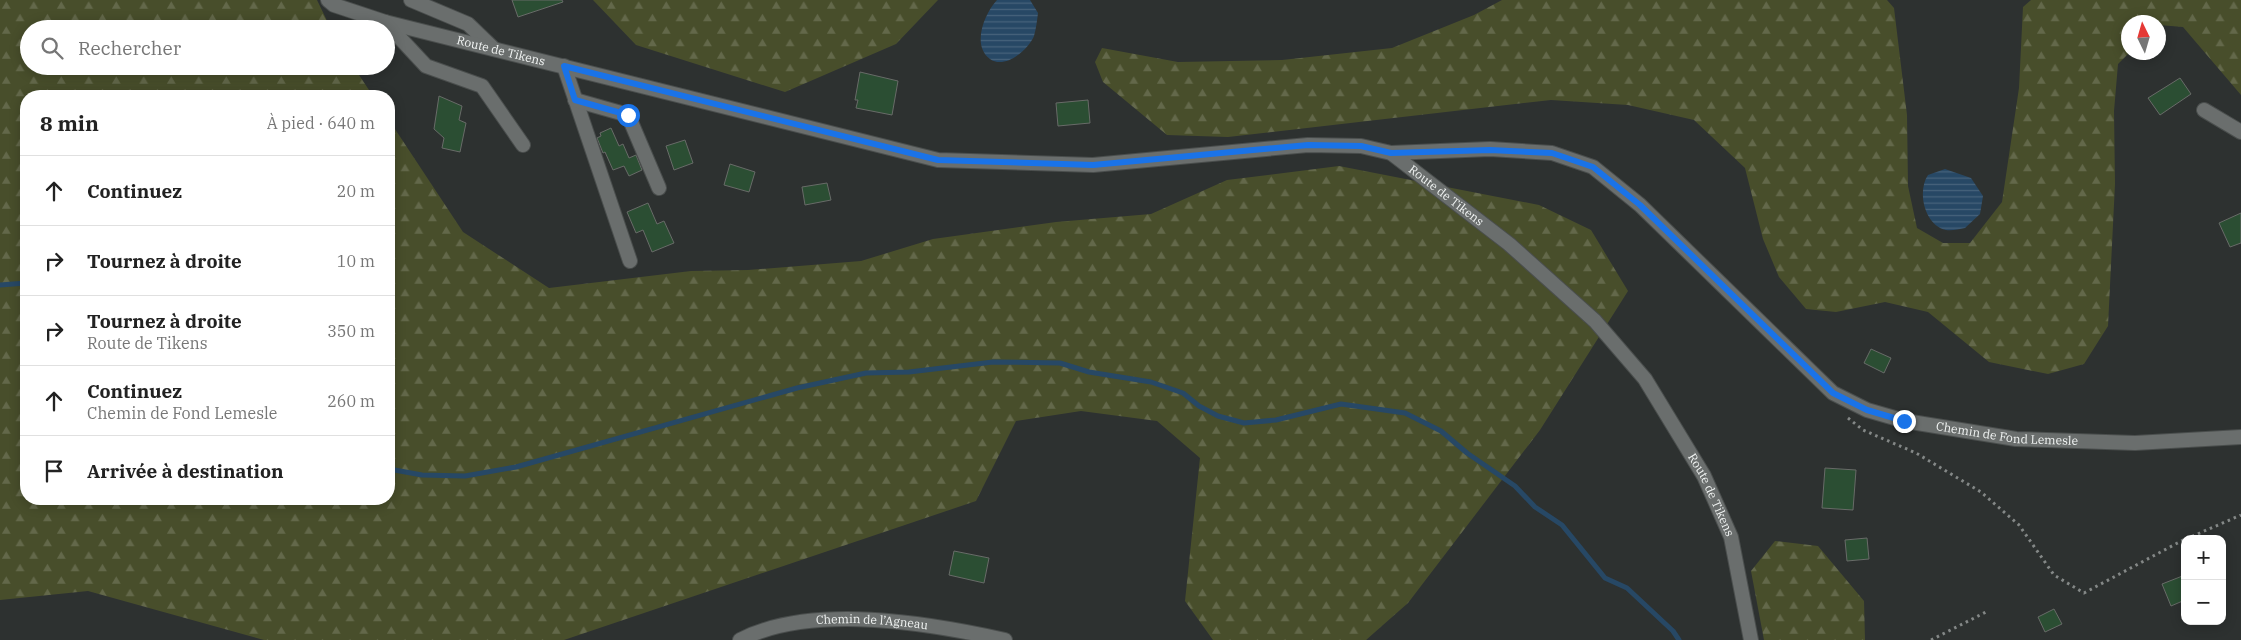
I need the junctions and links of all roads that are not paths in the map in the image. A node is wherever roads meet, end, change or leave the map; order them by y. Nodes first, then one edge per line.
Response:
1 (328, 0) edge
2 (411, 0) edge
3 (380, 20) edge
4 (395, 24) edge
5 (395, 32) edge
6 (494, 49) junction
7 (564, 66) junction
8 (575, 100) junction
9 (2204, 110) dead end
10 (2241, 132) edge
11 (522, 145) dead end
12 (1391, 153) junction
13 (659, 188) dead end
14 (630, 261) dead end
15 (2241, 438) edge
16 (740, 640) edge
17 (1005, 640) edge
18 (1751, 640) edge

1 - 3 street, Route de Tikens
2 - 6 street
4 - 6 street, Route de Tikens
5 - 11 street
6 - 7 street, Route de Tikens
7 - 8 street
7 - 12 street, Route de Tikens
8 - 13 street
8 - 14 street
9 - 10 street
12 - 15 street, Chemin de Fond Lemesle
12 - 18 street, Route de Tikens
16 - 17 street, Chemin de l’Agneau

